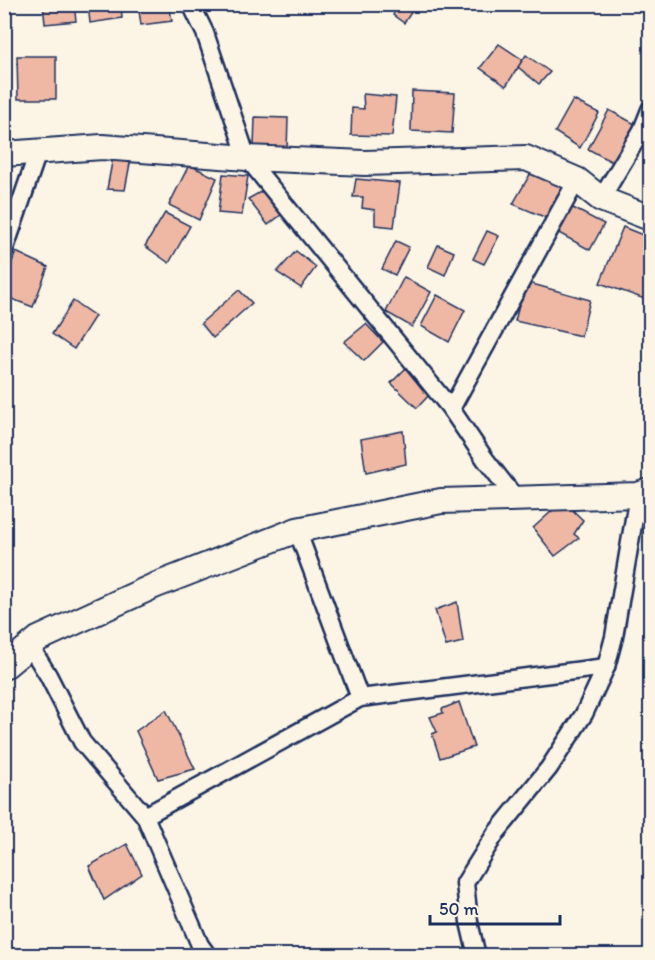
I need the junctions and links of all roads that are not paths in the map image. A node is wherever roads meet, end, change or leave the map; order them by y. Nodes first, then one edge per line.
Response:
1 (191, 4) edge
2 (651, 110) edge
3 (38, 152) junction
4 (4, 154) edge
5 (247, 158) junction
6 (577, 180) junction
7 (602, 199) junction
8 (651, 218) edge
9 (4, 251) edge
10 (451, 409) junction
11 (644, 493) edge
12 (516, 500) junction
13 (297, 530) junction
14 (30, 646) junction
15 (4, 667) edge
16 (606, 667) junction
17 (360, 698) junction
18 (145, 816) junction
19 (208, 956) edge
20 (477, 956) edge

1 - 5 street
2 - 7 street
3 - 4 street
3 - 5 street
3 - 9 street
5 - 6 street
5 - 10 street
6 - 7 street
6 - 10 street
7 - 8 street
10 - 12 street
11 - 12 street
11 - 16 street
12 - 13 street
13 - 14 street
13 - 17 street
14 - 15 street
14 - 18 street
16 - 17 street
16 - 20 street
17 - 18 street
18 - 19 street

